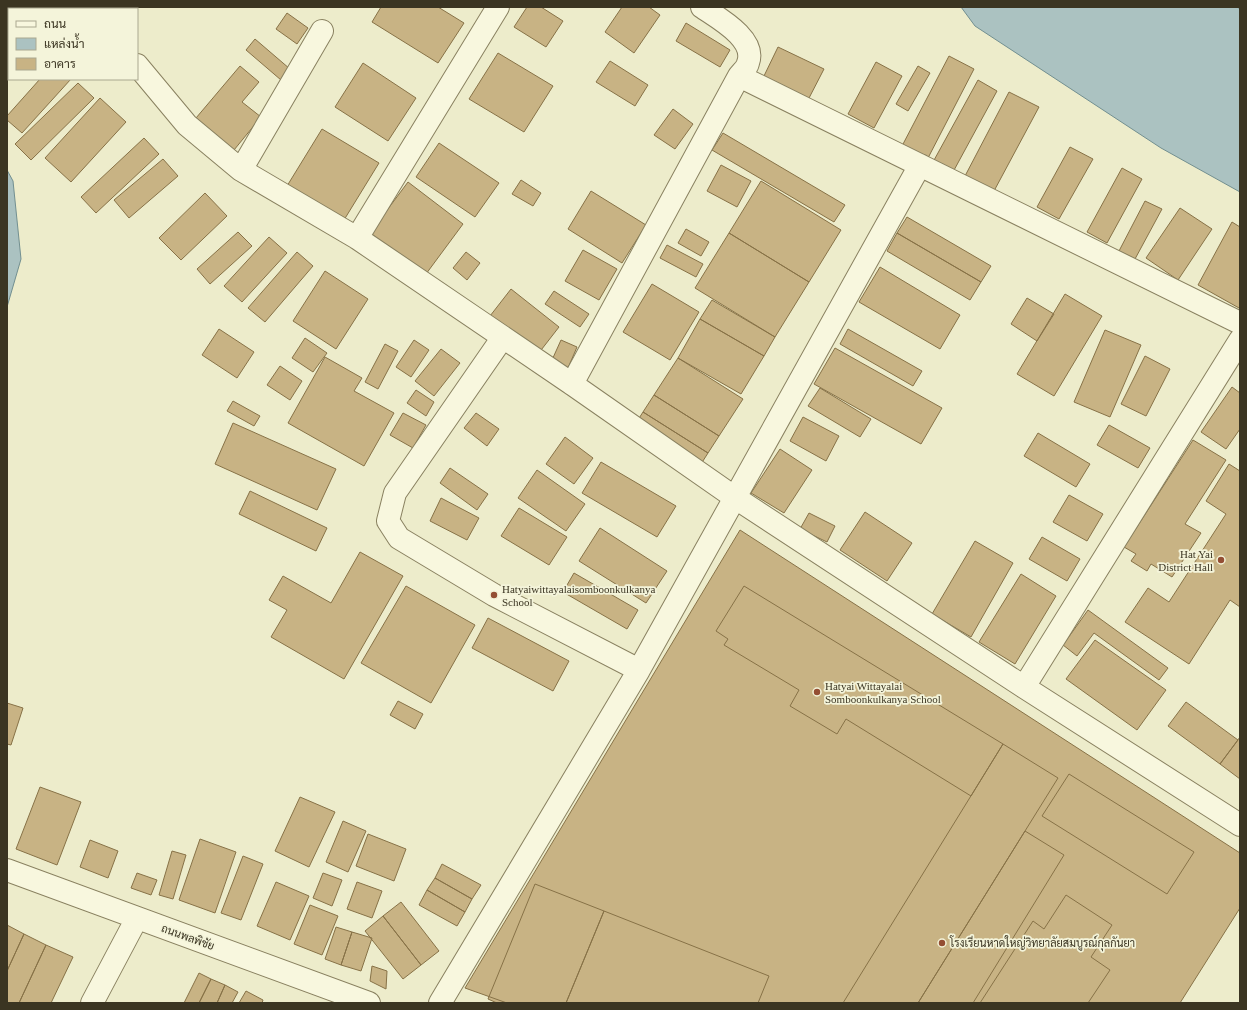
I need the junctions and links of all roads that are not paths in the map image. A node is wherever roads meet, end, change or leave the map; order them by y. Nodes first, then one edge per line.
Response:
1 (498, 7) edge
2 (702, 7) edge
3 (322, 31) dead end
4 (138, 67) edge
5 (739, 76) junction
6 (920, 165) junction
7 (241, 170) junction
8 (357, 238) junction
9 (1240, 323) edge
10 (503, 337) junction
11 (1240, 340) edge
12 (572, 384) junction
13 (734, 497) junction
14 (639, 670) junction
15 (1024, 687) junction
16 (1240, 825) edge
17 (7, 870) edge
18 (137, 918) junction
19 (92, 1003) edge
20 (369, 1003) edge
21 (440, 1003) edge

1 - 8 street
2 - 5 street
3 - 7 street
4 - 7 street
5 - 6 street
5 - 12 street
6 - 9 street
6 - 13 street
7 - 8 street
8 - 10 street
10 - 12 street
10 - 14 street
11 - 15 street
12 - 13 street
13 - 14 street
13 - 15 street
14 - 21 street
15 - 16 street
17 - 18 street, ถนนพลพิชัย
18 - 19 street
18 - 20 street, ถนนพลพิชัย

